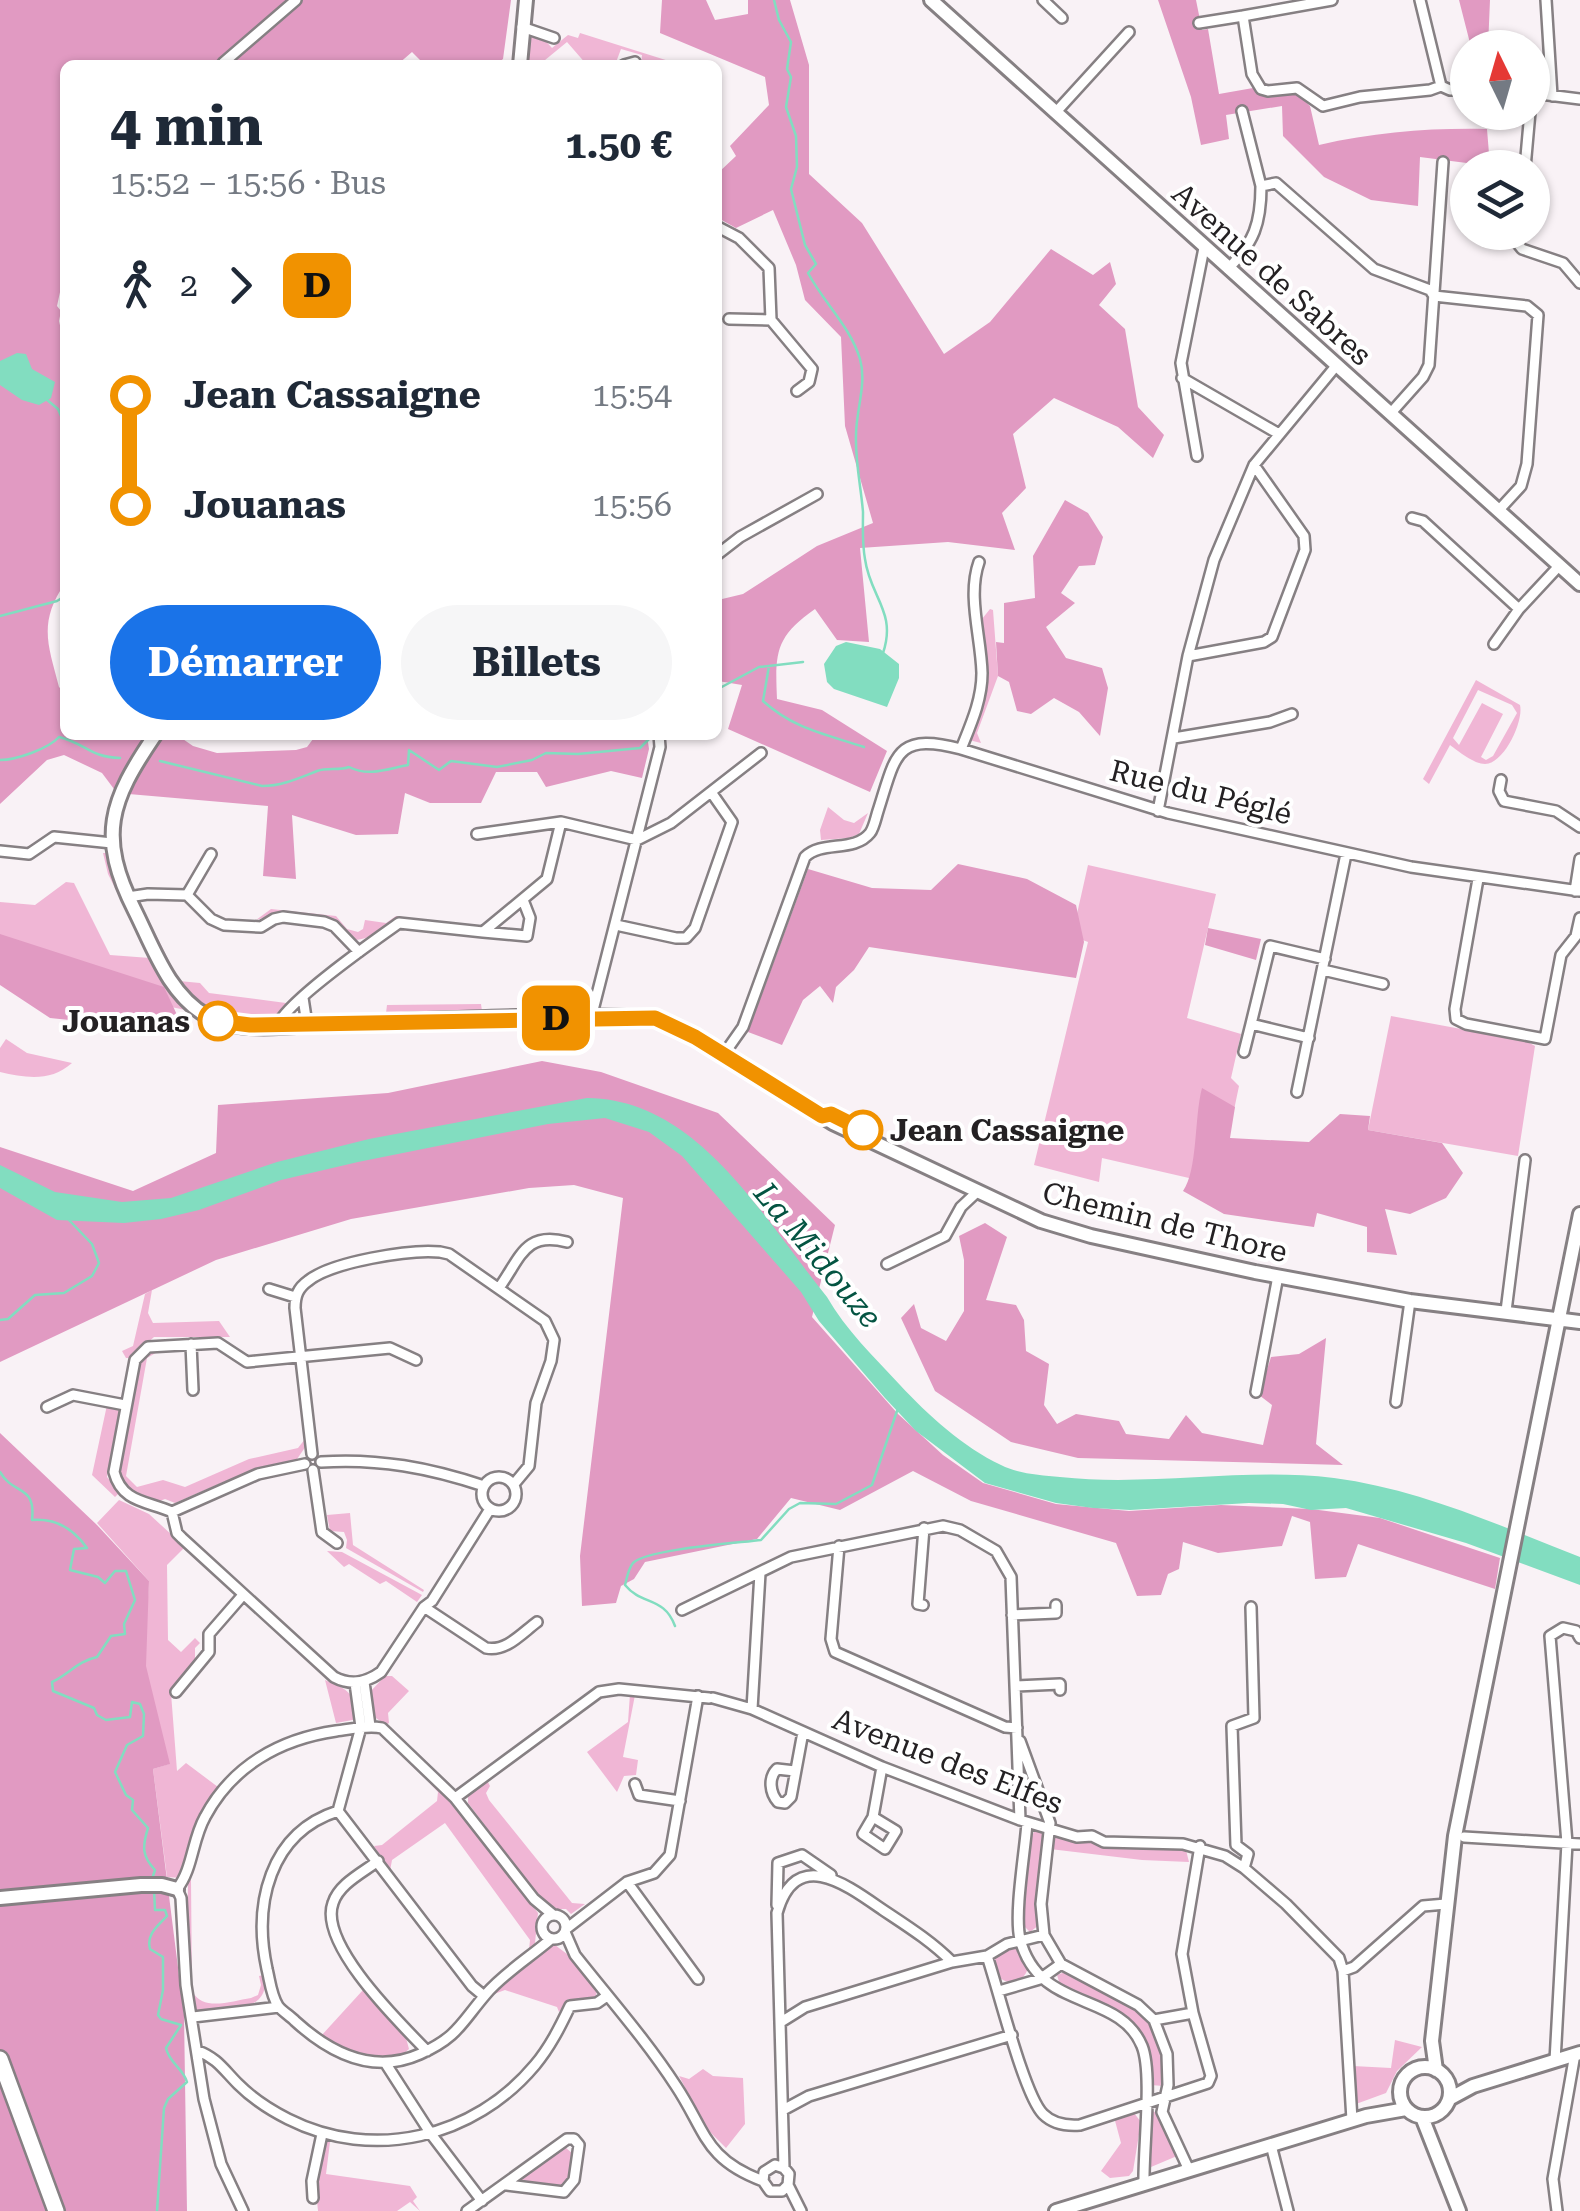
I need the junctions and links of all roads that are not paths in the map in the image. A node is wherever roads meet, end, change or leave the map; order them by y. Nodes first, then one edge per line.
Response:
1 (296, 0) edge
2 (526, 0) edge
3 (930, 0) edge
4 (1042, 0) edge
5 (1332, 0) edge
6 (1420, 0) edge
7 (1546, 0) edge
8 (1242, 16) junction
9 (1062, 18) dead end
10 (1199, 23) dead end
11 (522, 27) junction
12 (1129, 32) dead end
13 (554, 38) dead end
14 (226, 60) edge
15 (520, 60) edge
16 (1441, 86) junction
17 (1450, 90) edge
18 (1552, 96) joint
19 (1580, 99) edge
20 (1242, 111) dead end
21 (1056, 112) junction
22 (1443, 162) dead end
23 (1260, 186) junction
24 (722, 229) edge
25 (1204, 248) junction
26 (1525, 250) edge
27 (1228, 269) junction
28 (1580, 283) edge
29 (1434, 296) junction
30 (729, 319) dead end
31 (771, 320) junction
32 (1336, 366) junction
33 (1182, 378) junction
34 (796, 390) dead end
35 (1390, 414) junction
36 (1279, 434) junction
37 (1197, 456) dead end
38 (1254, 465) junction
39 (817, 494) dead end
40 (1498, 511) junction
41 (1412, 518) dead end
42 (722, 552) edge
43 (980, 562) dead end
44 (1559, 566) junction
45 (1580, 584) edge
46 (1519, 609) junction
47 (1494, 644) dead end
48 (1188, 656) junction
49 (1292, 714) dead end
50 (1174, 738) junction
51 (151, 740) edge
52 (659, 740) edge
53 (962, 750) junction
54 (761, 753) dead end
55 (1501, 780) dead end
56 (711, 792) junction
57 (1158, 811) junction
58 (560, 822) junction
59 (1580, 826) edge
60 (477, 834) dead end
61 (637, 840) junction
62 (112, 843) junction
63 (0, 852) edge
64 (211, 854) dead end
65 (1346, 854) junction
66 (1580, 859) edge
67 (1478, 879) junction
68 (1578, 891) edge
69 (187, 894) junction
70 (128, 897) junction
71 (522, 900) junction
72 (1580, 918) edge
73 (616, 925) junction
74 (484, 932) junction
75 (359, 952) junction
76 (1324, 964) junction
77 (1383, 984) dead end
78 (303, 998) junction
79 (591, 1018) junction
80 (306, 1024) junction
81 (1251, 1024) junction
82 (278, 1025) junction
83 (1309, 1038) junction
84 (1244, 1052) dead end
85 (724, 1054) junction
86 (1297, 1092) dead end
87 (1525, 1160) dead end
88 (977, 1192) junction
89 (1580, 1214) edge
90 (567, 1242) dead end
91 (887, 1264) dead end
92 (1278, 1276) junction
93 (499, 1288) junction
94 (269, 1289) dead end
95 (296, 1297) junction
96 (1410, 1300) junction
97 (1506, 1311) junction
98 (1560, 1319) junction
99 (1580, 1322) edge
100 (191, 1344) junction
101 (300, 1357) junction
102 (416, 1360) dead end
103 (192, 1390) dead end
104 (1256, 1392) dead end
105 (1396, 1402) dead end
106 (125, 1405) junction
107 (47, 1407) dead end
108 (313, 1466) junction
109 (514, 1484) junction
110 (484, 1486) junction
111 (490, 1508) junction
112 (172, 1512) junction
113 (924, 1528) junction
114 (337, 1543) dead end
115 (839, 1546) junction
116 (760, 1573) junction
117 (243, 1595) junction
118 (923, 1605) dead end
119 (1056, 1606) dead end
120 (424, 1607) junction
121 (1250, 1607) dead end
122 (682, 1610) dead end
123 (1012, 1615) junction
124 (537, 1622) dead end
125 (1580, 1638) edge
126 (359, 1682) junction
127 (1016, 1686) junction
128 (1060, 1690) dead end
129 (176, 1692) dead end
130 (706, 1697) junction
131 (752, 1708) junction
132 (366, 1727) junction
133 (1017, 1731) junction
134 (803, 1732) junction
135 (882, 1767) junction
136 (795, 1771) dead end
137 (634, 1784) dead end
138 (455, 1798) junction
139 (680, 1801) junction
140 (338, 1812) junction
141 (873, 1817) dead end
142 (1024, 1822) junction
143 (1050, 1829) junction
144 (1464, 1837) dead end
145 (1567, 1844) junction
146 (1580, 1844) edge
147 (1200, 1846) junction
148 (378, 1861) junction
149 (1244, 1868) junction
150 (627, 1882) junction
151 (842, 1882) junction
152 (177, 1890) junction
153 (0, 1898) edge
154 (1446, 1904) junction
155 (588, 1912) junction
156 (778, 1913) junction
157 (550, 1927) junction
158 (566, 1930) junction
159 (1044, 1934) junction
160 (1020, 1939) junction
161 (576, 1955) junction
162 (987, 1956) junction
163 (952, 1962) junction
164 (1061, 1964) junction
165 (1343, 1971) junction
166 (698, 1979) dead end
167 (1040, 1979) junction
168 (999, 1991) junction
169 (484, 1996) junction
170 (608, 1996) junction
171 (781, 2003) junction
172 (279, 2007) junction
173 (805, 2007) junction
174 (1193, 2012) junction
175 (192, 2017) junction
176 (1154, 2020) junction
177 (781, 2022) junction
178 (1012, 2035) junction
179 (1432, 2044) junction
180 (198, 2051) junction
181 (427, 2051) junction
182 (1578, 2054) edge
183 (0, 2058) edge
184 (1555, 2060) junction
185 (386, 2064) junction
186 (1420, 2068) junction
187 (1440, 2074) junction
188 (0, 2080) edge
189 (1473, 2086) junction
190 (782, 2092) junction
191 (1400, 2094) junction
192 (809, 2096) junction
193 (1164, 2099) junction
194 (1448, 2099) junction
195 (1145, 2104) junction
196 (1406, 2108) junction
197 (783, 2110) junction
198 (1438, 2113) junction
199 (1422, 2116) junction
200 (1359, 2118) junction
201 (322, 2134) junction
202 (431, 2134) junction
203 (1271, 2144) junction
204 (1438, 2152) junction
205 (780, 2166) junction
206 (1189, 2170) junction
207 (763, 2176) junction
208 (1144, 2184) junction
209 (788, 2185) junction
210 (506, 2186) junction
211 (778, 2192) junction
212 (313, 2198) dead end
213 (482, 2201) junction
214 (48, 2211) edge
215 (56, 2211) edge
216 (243, 2211) edge
217 (467, 2211) edge
218 (801, 2211) edge
219 (1056, 2211) edge
220 (1288, 2211) edge
221 (1459, 2211) edge
222 (1557, 2211) edge

1 - 14 street
2 - 11 main road
3 - 21 main road, Avenue de Sabres
4 - 9 street
5 - 8 street
6 - 16 street
7 - 18 street
8 - 10 street
8 - 16 street
11 - 13 street
11 - 15 main road
12 - 21 street
16 - 17 street
18 - 19 street
20 - 23 street
21 - 25 main road, Avenue de Sabres
22 - 29 street
23 - 27 street
23 - 29 street
24 - 31 street
25 - 27 main road, Avenue de Sabres
25 - 33 street
26 - 28 street
27 - 32 main road, Avenue de Sabres
29 - 35 street
29 - 40 street
30 - 31 street
31 - 34 street
32 - 35 main road, Avenue de Sabres
32 - 36 street
33 - 36 street
33 - 37 street
35 - 40 main road, Avenue de Sabres
36 - 38 street
38 - 48 street
38 - 48 street
39 - 42 street
40 - 44 main road, Avenue de Sabres
41 - 46 street
43 - 53 street
44 - 45 main road, Avenue de Sabres
44 - 46 street
46 - 47 street
48 - 50 street
49 - 50 street
50 - 57 street
51 - 62 main road
52 - 61 street
53 - 57 street, Rue du Péglé
53 - 85 street, Rue du Péglé
54 - 56 street
55 - 59 street
56 - 61 street
56 - 73 street
57 - 65 street, Rue du Péglé
58 - 60 street
58 - 61 street
58 - 71 street
61 - 73 street
62 - 63 street
62 - 70 main road, Chemin de Thore
64 - 69 street
65 - 67 street, Rue du Péglé
65 - 76 street
66 - 68 street
67 - 68 street, Rue du Péglé
67 - 72 street
69 - 70 street
69 - 75 street
70 - 82 main road, Chemin de Thore
71 - 74 street
71 - 74 street
73 - 79 street
74 - 75 street
75 - 78 street
76 - 77 street
76 - 81 street
76 - 83 street
78 - 80 street
78 - 82 street
79 - 80 main road, Chemin de Thore
79 - 85 main road, Chemin de Thore
80 - 82 main road, Chemin de Thore
81 - 83 street
81 - 84 street
83 - 86 street
85 - 88 main road, Chemin de Thore
87 - 97 street
88 - 91 street
88 - 92 main road, Chemin de Thore
89 - 98 main road
90 - 93 street
92 - 96 main road, Chemin de Thore
92 - 104 street
93 - 95 street
93 - 109 street
94 - 95 street
95 - 101 street
96 - 97 main road, Chemin de Thore
96 - 105 street
97 - 98 main road, Chemin de Thore
98 - 99 main road, Chemin de Thore
98 - 154 main road
100 - 101 street
100 - 103 street
100 - 106 street
101 - 102 street
101 - 108 street
106 - 107 street
106 - 112 street
108 - 110 street
108 - 112 street
108 - 114 street
109 - 110 street
109 - 111 street
110 - 111 street
111 - 120 street
112 - 117 street
113 - 115 street
113 - 118 street
113 - 123 street
115 - 116 street
115 - 133 street
116 - 122 street
116 - 131 street
117 - 126 street
117 - 129 street
119 - 123 street
120 - 124 street
120 - 126 street
121 - 149 street
123 - 127 street
125 - 145 street
126 - 132 street
127 - 128 street
127 - 133 street
130 - 131 street, Avenue des Elfes
130 - 138 street, Avenue des Elfes
130 - 139 street
131 - 134 street, Avenue des Elfes
132 - 138 street
132 - 140 street
132 - 152 street
133 - 142 street
133 - 143 street
134 - 135 street, Avenue des Elfes
134 - 136 street
135 - 141 street
135 - 142 street, Avenue des Elfes
137 - 139 street
138 - 157 street
139 - 150 street
140 - 148 street
140 - 172 street
142 - 143 street, Avenue des Elfes
142 - 160 street
143 - 147 street, Avenue des Elfes
143 - 159 street
144 - 145 street
145 - 146 street
145 - 184 street
147 - 149 street
147 - 174 street
148 - 169 street
148 - 181 street
149 - 165 street
150 - 155 street
150 - 166 street
151 - 156 street
151 - 156 street
151 - 163 street
152 - 153 main road
152 - 175 street
154 - 165 street
154 - 179 main road
155 - 157 street
155 - 158 street
156 - 171 street
157 - 158 street
157 - 158 street
157 - 161 street
157 - 169 street
158 - 161 street
159 - 160 street
159 - 164 street
160 - 162 street
160 - 167 street
161 - 170 street
162 - 163 street
162 - 168 street
163 - 173 street
164 - 167 street
164 - 176 street
165 - 200 street
167 - 168 street
167 - 195 street
168 - 178 street
169 - 181 street
170 - 202 street
170 - 207 street
171 - 173 street
171 - 177 street
172 - 175 street
172 - 185 street
173 - 177 street
174 - 176 street
174 - 193 street
175 - 180 street
176 - 193 street
177 - 190 street
178 - 192 street
178 - 195 street
179 - 186 main road
179 - 187 main road
180 - 201 street
180 - 216 street
181 - 185 street
182 - 184 main road
182 - 222 street
183 - 215 main road
184 - 189 main road
185 - 202 street
186 - 187 main road
186 - 191 main road
187 - 189 main road
187 - 194 main road
188 - 214 main road
189 - 194 main road
190 - 192 street
190 - 197 street
191 - 196 main road
191 - 200 main road
192 - 197 street
193 - 195 street
193 - 206 street
194 - 198 main road
195 - 208 street
196 - 199 main road
196 - 200 main road
197 - 205 street
198 - 199 main road
198 - 204 main road
199 - 204 main road
200 - 203 main road
201 - 202 street
201 - 212 street
202 - 213 street
203 - 206 main road
203 - 220 street
204 - 221 main road
205 - 207 street
205 - 209 street
206 - 208 main road
207 - 211 street
208 - 219 main road
209 - 211 street
209 - 218 street
210 - 210 street
210 - 213 street
211 - 218 street
213 - 217 street

